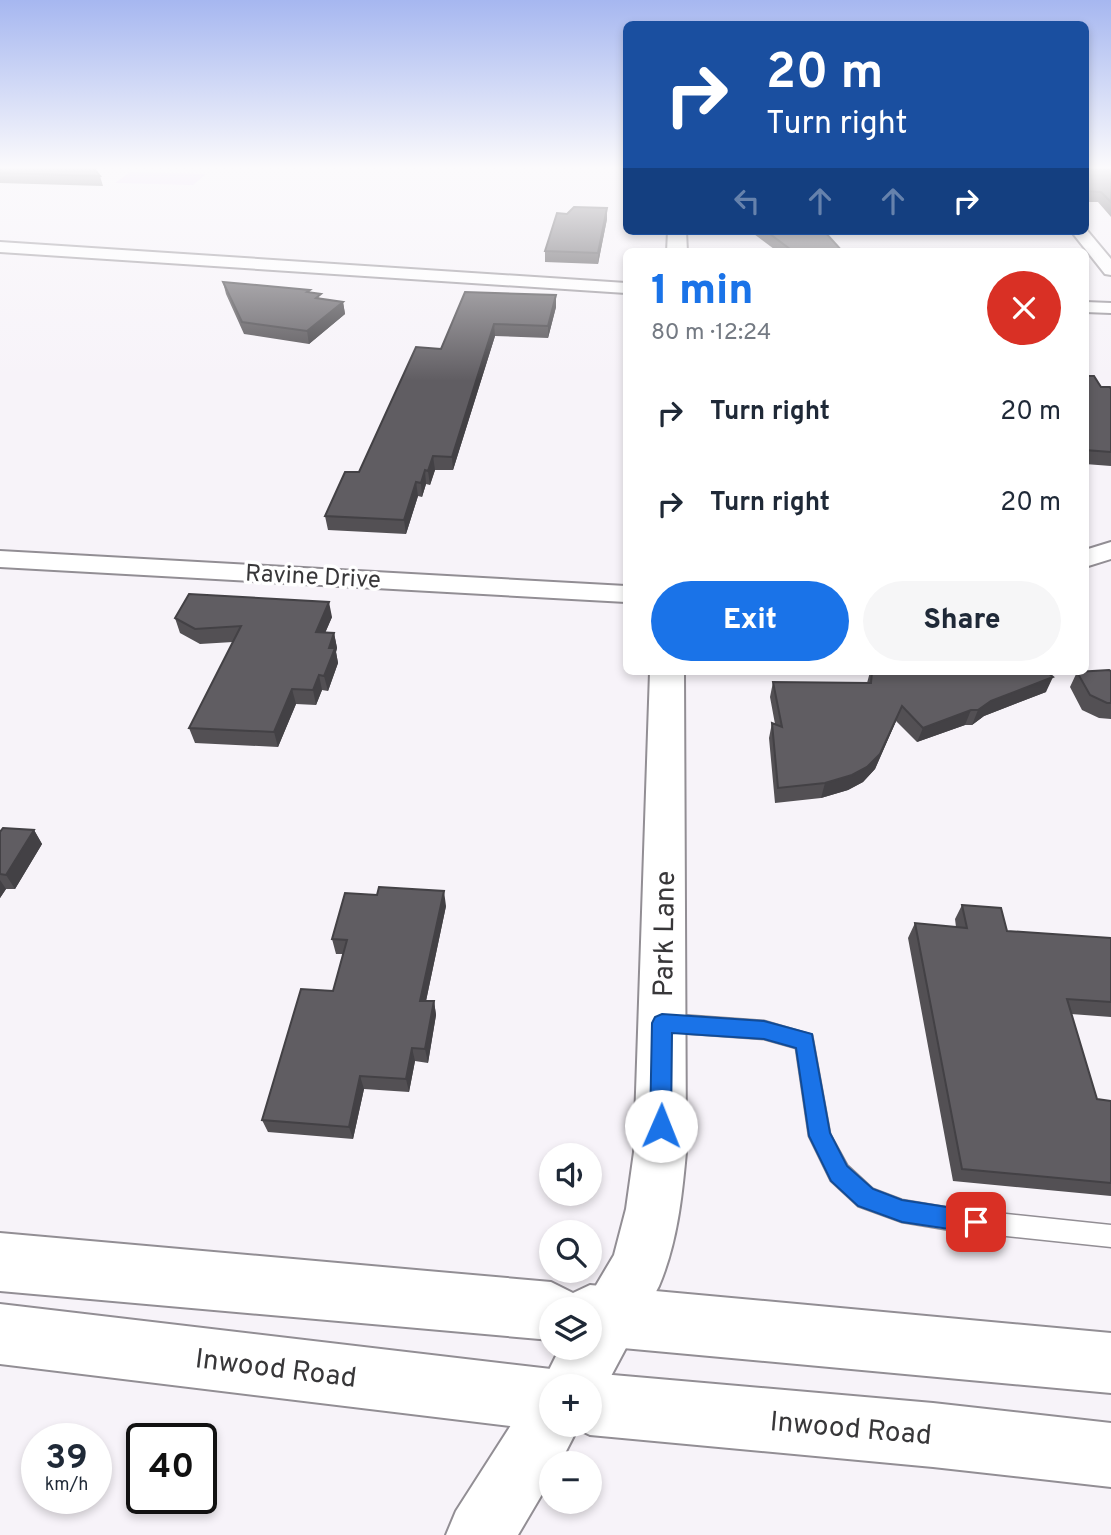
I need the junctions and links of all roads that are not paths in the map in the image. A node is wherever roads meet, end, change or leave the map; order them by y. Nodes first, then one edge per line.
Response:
1 (1084, 238) edge
2 (0, 247) edge
3 (1111, 270) edge
4 (623, 288) edge
5 (1089, 307) edge
6 (1111, 307) edge
7 (1111, 550) edge
8 (1089, 558) edge
9 (0, 559) edge
10 (623, 594) edge
11 (667, 675) edge
12 (662, 1023) junction
13 (1111, 1236) edge
14 (0, 1262) edge
15 (539, 1310) edge
16 (602, 1315) edge
17 (602, 1316) edge
18 (0, 1334) edge
19 (1111, 1363) edge
20 (539, 1399) edge
21 (602, 1405) edge
22 (540, 1437) edge
23 (1111, 1455) edge
24 (481, 1535) edge

1 - 3 street
2 - 4 street
5 - 6 street
7 - 8 street
9 - 10 street, Ravine Drive
11 - 12 main road, Park Lane
12 - 13 lane
12 - 16 main road, Park Lane
14 - 15 main road
17 - 19 main road
18 - 20 main road, Inwood Road
21 - 23 main road, Inwood Road
22 - 24 main road

